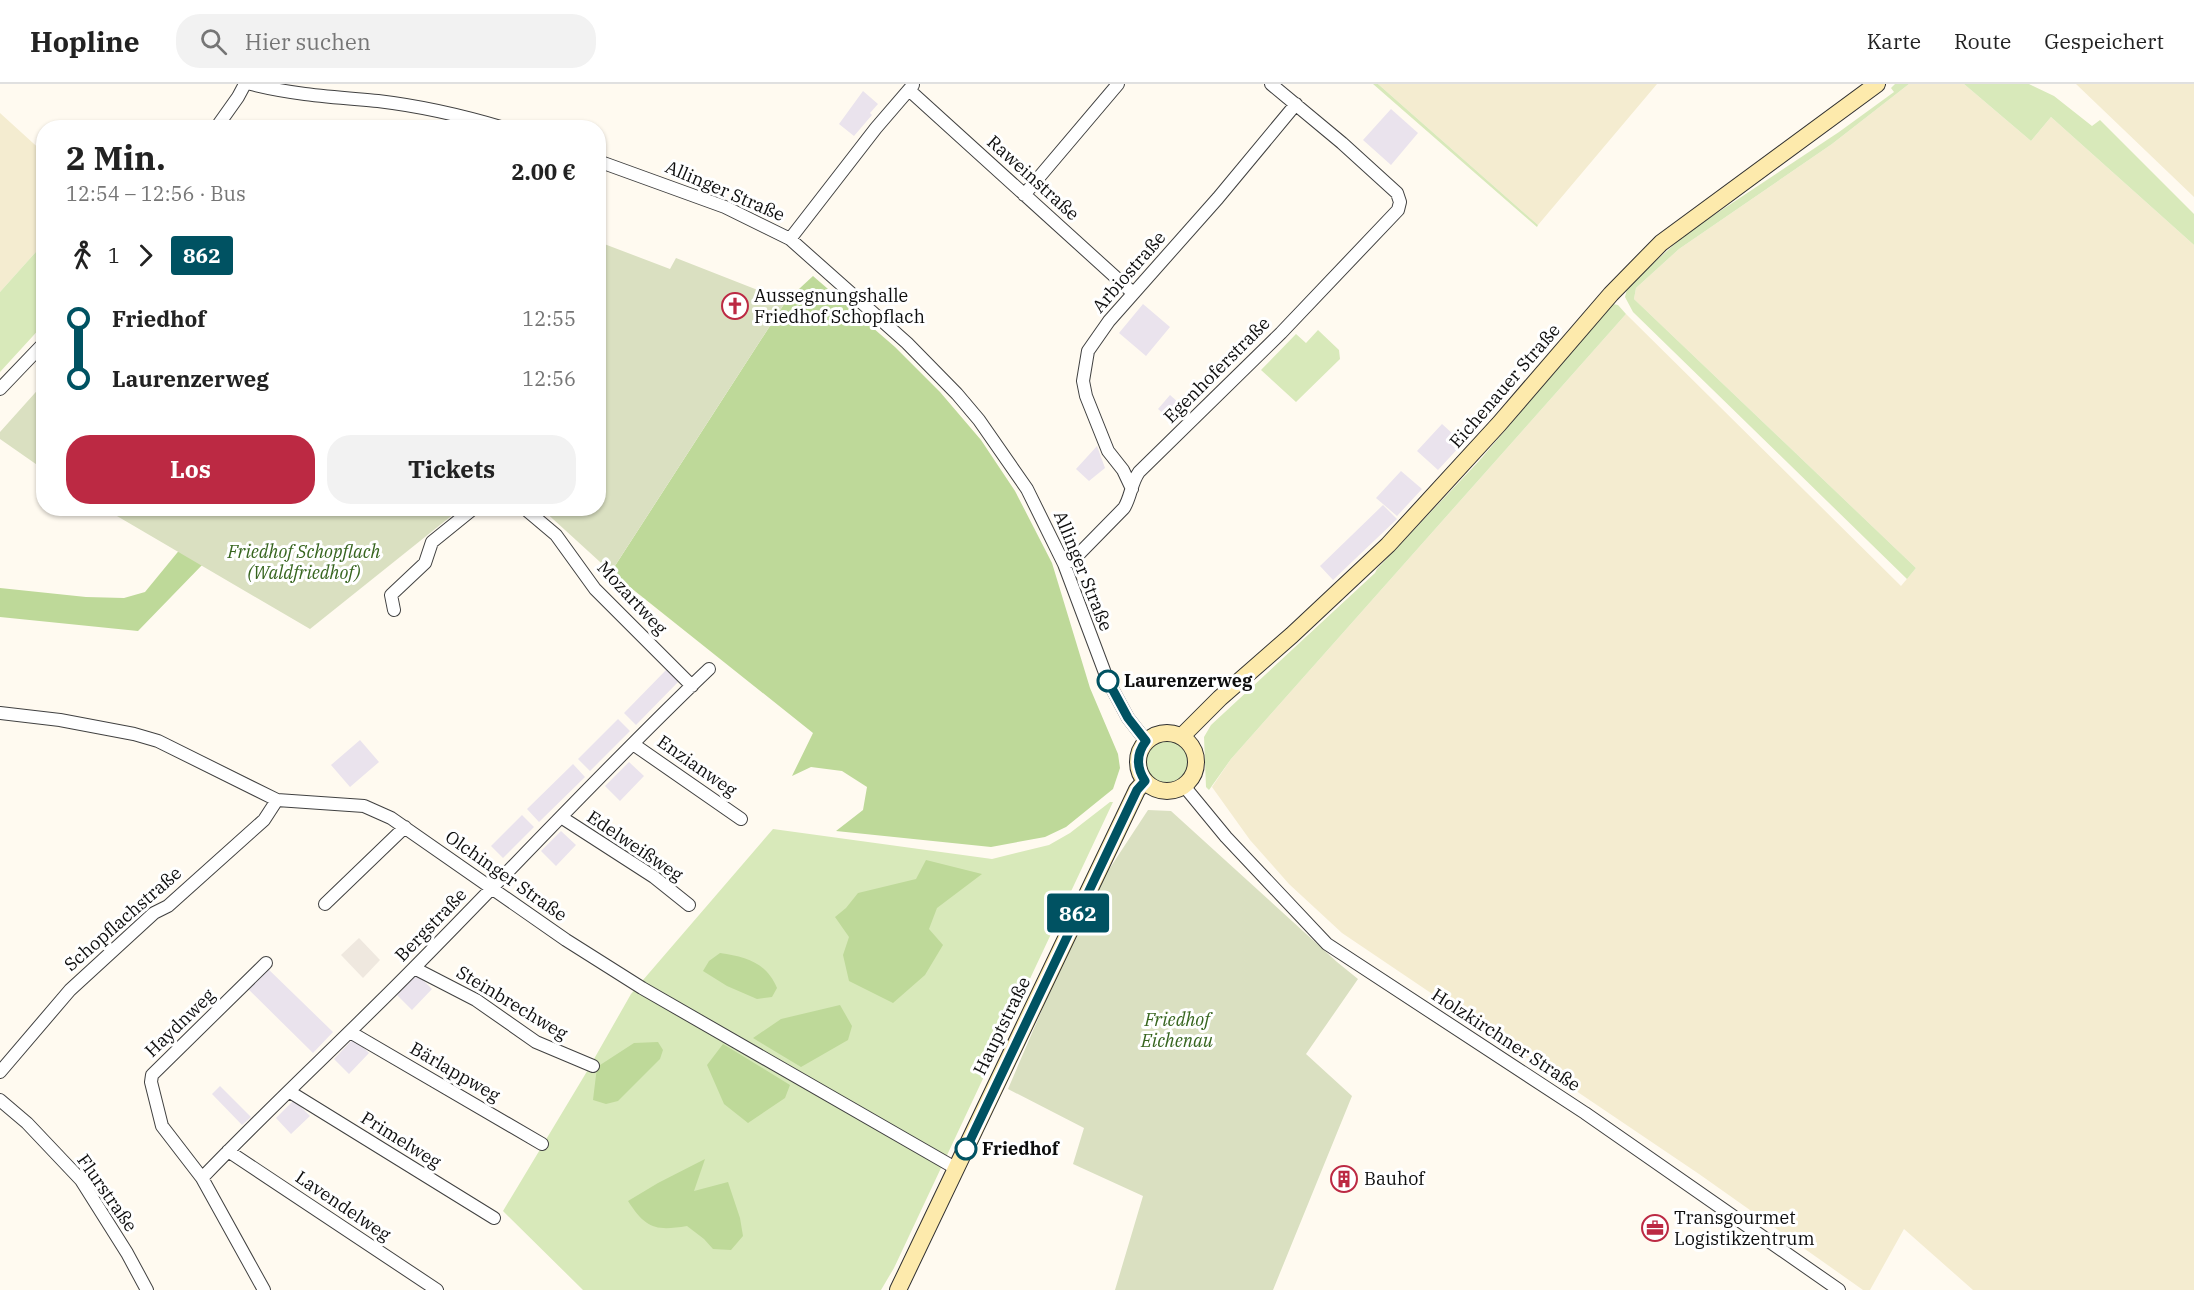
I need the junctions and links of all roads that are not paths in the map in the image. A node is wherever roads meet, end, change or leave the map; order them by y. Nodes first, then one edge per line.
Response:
1 (245, 84) edge
2 (251, 84) edge
3 (1118, 84) edge
4 (1271, 84) edge
5 (1877, 84) edge
6 (912, 87) edge
7 (1296, 104) junction
8 (222, 120) edge
9 (471, 120) edge
10 (606, 164) edge
11 (1024, 195) junction
12 (790, 238) junction
13 (1133, 293) junction
14 (36, 351) edge
15 (0, 389) edge
16 (1132, 489) junction
17 (464, 516) edge
18 (533, 516) edge
19 (1064, 564) junction
20 (394, 610) dead end
21 (709, 669) dead end
22 (692, 686) junction
23 (0, 713) edge
24 (1182, 736) junction
25 (1146, 741) junction
26 (633, 744) junction
27 (1145, 781) junction
28 (1184, 786) junction
29 (276, 800) junction
30 (561, 817) junction
31 (741, 819) dead end
32 (405, 827) junction
33 (493, 887) junction
34 (325, 904) dead end
35 (689, 905) dead end
36 (266, 963) dead end
37 (414, 968) junction
38 (350, 1032) junction
39 (593, 1066) dead end
40 (0, 1072) edge
41 (290, 1092) junction
42 (0, 1100) edge
43 (542, 1144) dead end
44 (228, 1151) junction
45 (957, 1169) junction
46 (202, 1178) junction
47 (494, 1218) dead end
48 (147, 1290) edge
49 (264, 1290) edge
50 (437, 1290) edge
51 (898, 1290) edge
52 (1839, 1290) edge

1 - 8 street
2 - 9 street
3 - 11 street
4 - 7 street
5 - 24 main road, Eichenauer Straße
6 - 11 street, Raweinstraße
6 - 12 street
7 - 13 street, Arbiostraße
7 - 16 street, Egenhoferstraße
10 - 12 street, Allinger Straße
11 - 13 street, Raweinstraße
12 - 19 street, Allinger Straße
13 - 16 street, Arbiostraße
14 - 15 street
16 - 19 street, Egenhoferstraße
17 - 20 street
18 - 22 street, Mozartweg
19 - 25 street, Allinger Straße
21 - 22 street, Bergstraße
22 - 26 street, Bergstraße
23 - 29 street, Olchinger Straße
24 - 25 main road
24 - 28 main road
25 - 27 main road
26 - 30 street, Bergstraße
26 - 31 street, Enzianweg
27 - 28 main road
27 - 45 main road, Hauptstraße
28 - 52 street, Holzkirchner Straße
29 - 32 street, Olchinger Straße
29 - 40 street, Schopflachstraße
30 - 33 street, Bergstraße
30 - 35 street, Edelweißweg
32 - 33 street, Olchinger Straße
32 - 34 street
33 - 37 street, Bergstraße
33 - 45 street, Olchinger Straße
36 - 46 street, Haydnweg
37 - 38 street, Bergstraße
37 - 39 street, Steinbrechweg
38 - 41 street, Bergstraße
38 - 43 street, Bärlappweg
41 - 44 street, Bergstraße
41 - 47 street, Primelweg
42 - 48 street, Flurstraße
44 - 46 street, Bergstraße
44 - 50 street, Lavendelweg
45 - 51 main road, Hauptstraße
46 - 49 street

